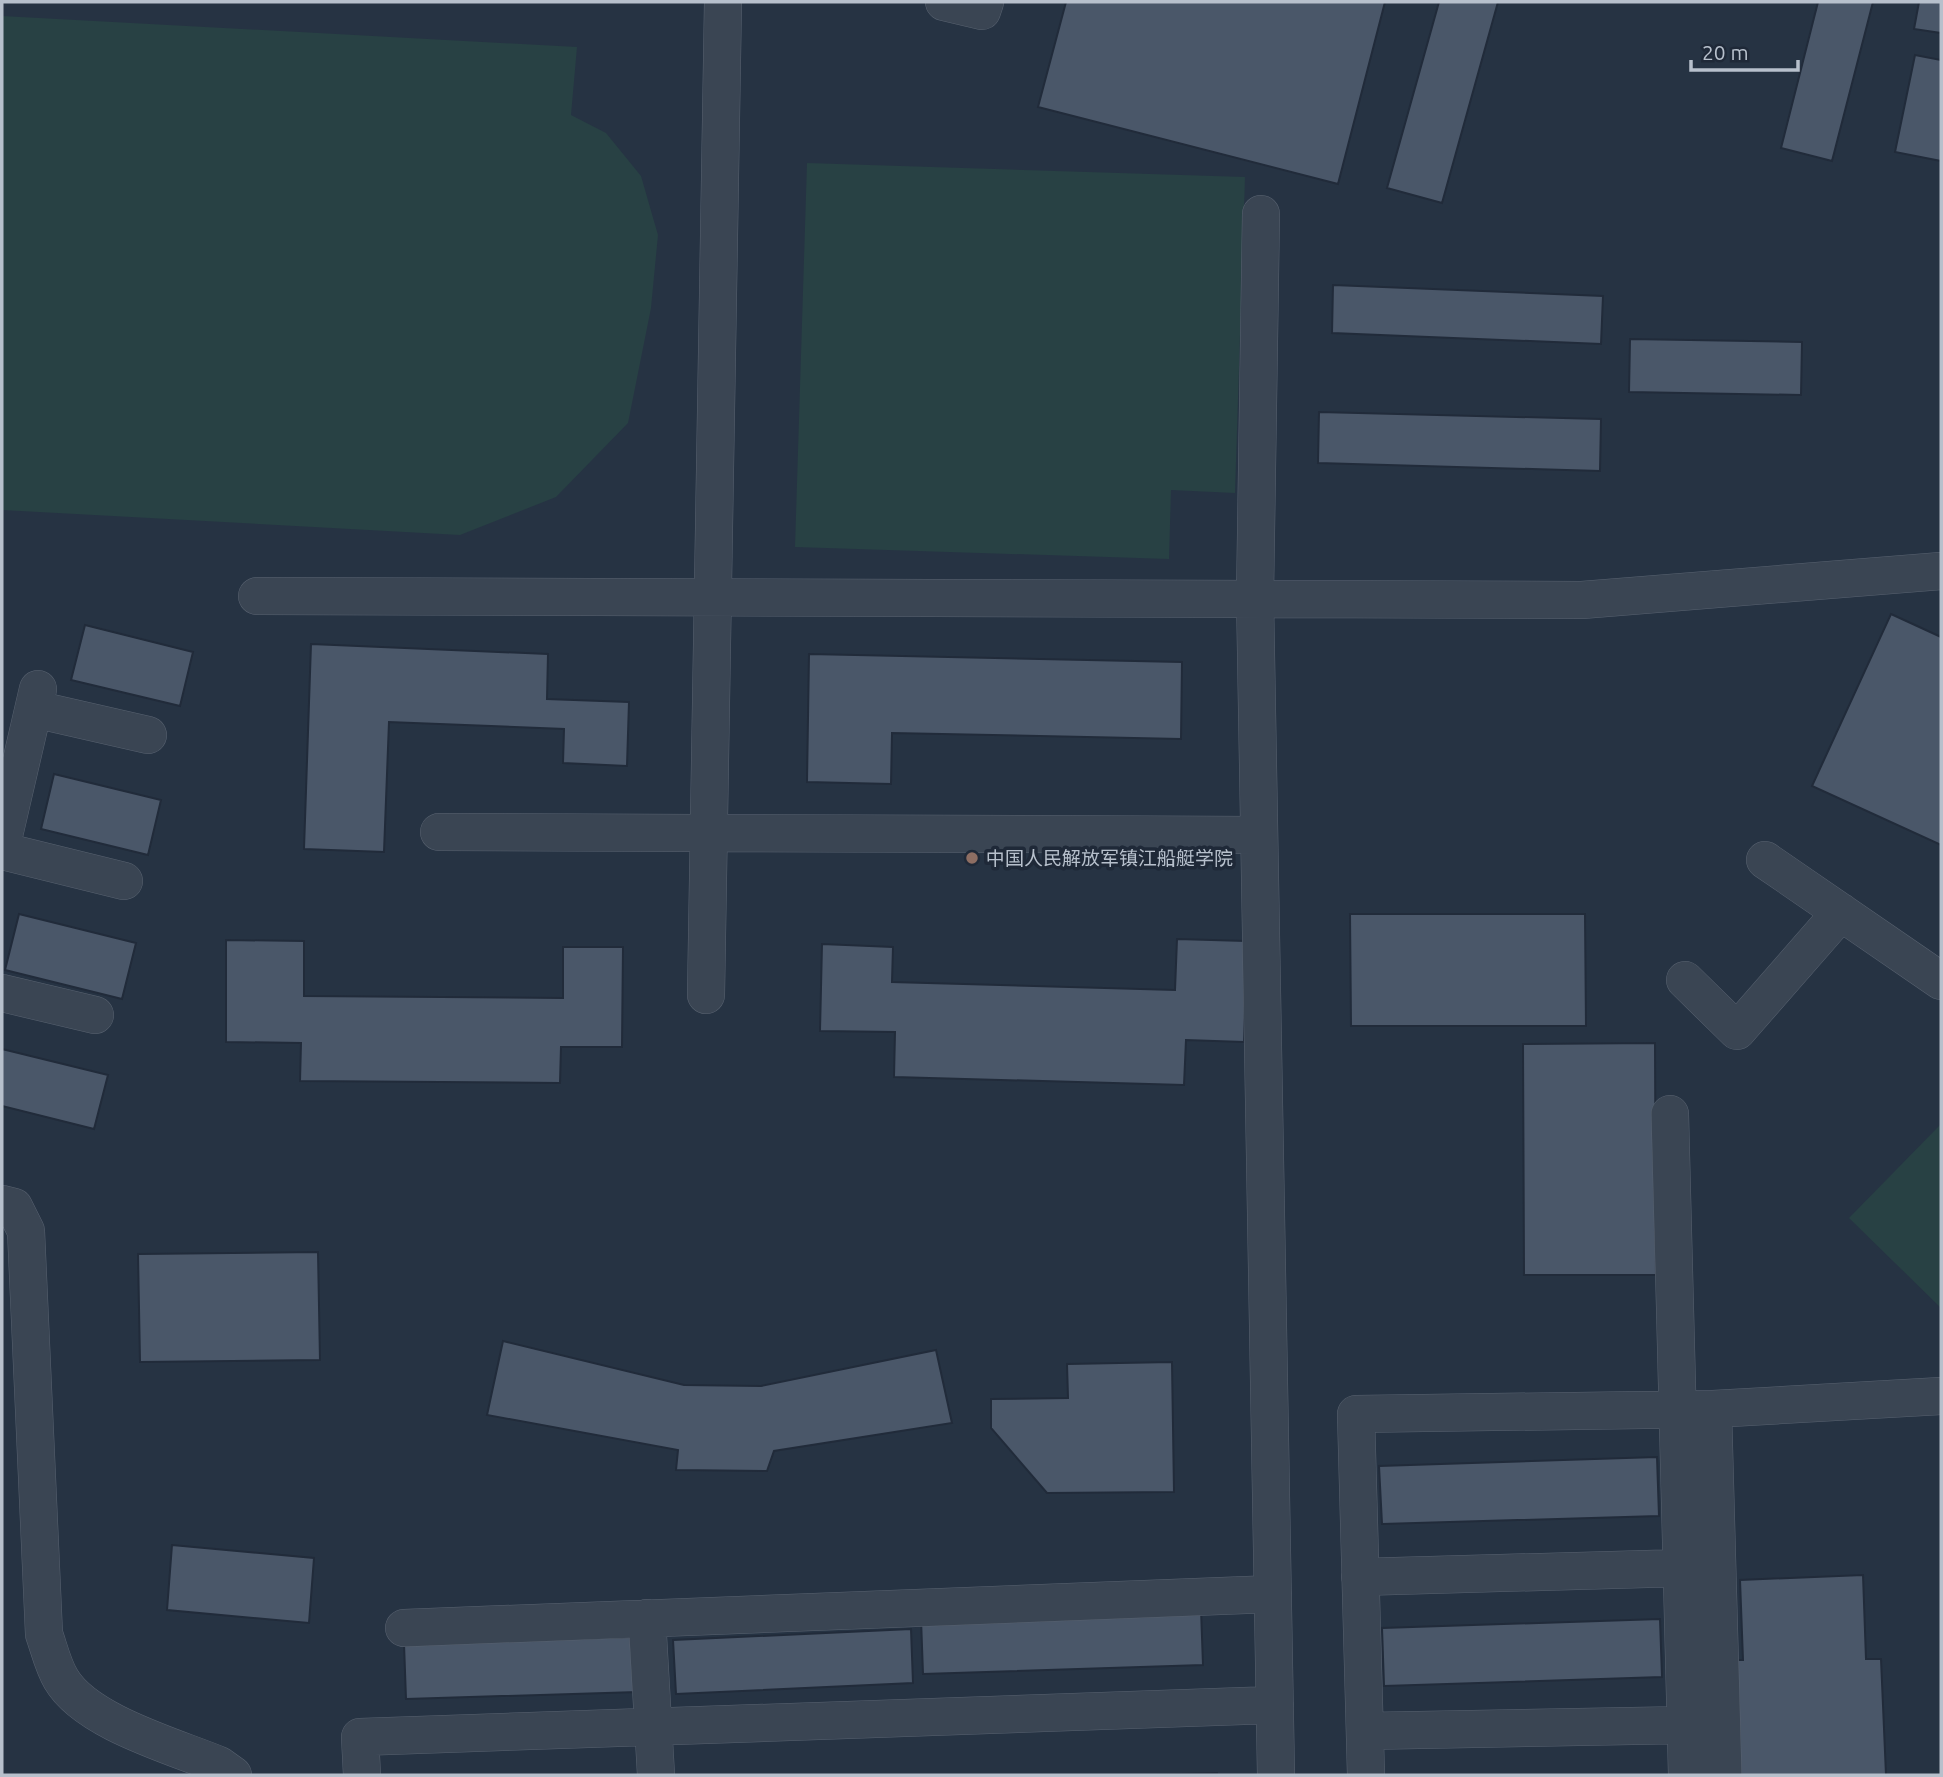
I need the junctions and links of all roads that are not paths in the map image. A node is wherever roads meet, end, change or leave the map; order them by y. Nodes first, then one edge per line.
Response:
1 (723, 2) edge
2 (944, 2) edge
3 (985, 2) edge
4 (1261, 214) dead end
5 (1941, 571) edge
6 (257, 596) dead end
7 (712, 597) junction
8 (1255, 597) junction
9 (148, 735) dead end
10 (439, 832) dead end
11 (708, 833) junction
12 (1259, 835) junction
13 (2, 844) edge
14 (2, 851) edge
15 (1765, 860) dead end
16 (124, 881) dead end
17 (1841, 912) junction
18 (1685, 980) dead end
19 (1941, 981) edge
20 (2, 993) edge
21 (706, 995) dead end
22 (95, 1015) dead end
23 (1670, 1114) dead end
24 (2, 1204) edge
25 (1941, 1396) edge
26 (1695, 1409) junction
27 (1682, 1568) junction
28 (1360, 1577) junction
29 (1273, 1594) junction
30 (647, 1618) junction
31 (404, 1628) dead end
32 (1275, 1705) junction
33 (1686, 1725) junction
34 (654, 1727) junction
35 (1365, 1731) junction
36 (233, 1775) edge
37 (362, 1775) edge
38 (656, 1775) edge
39 (1276, 1775) edge
40 (1366, 1775) edge
41 (1687, 1775) edge
42 (1723, 1775) edge

1 - 7 street
2 - 3 street
4 - 8 street
5 - 8 street
6 - 7 street
7 - 8 street
7 - 11 street
8 - 12 street
9 - 13 street
10 - 11 street
11 - 12 street
11 - 21 street
12 - 29 street
14 - 16 street
15 - 17 street
17 - 18 street
17 - 19 street
20 - 22 street
23 - 26 street
24 - 36 street
25 - 26 street
26 - 27 street
26 - 28 street
26 - 42 street
27 - 28 street
27 - 33 street
28 - 35 street
29 - 30 street
29 - 32 street
30 - 31 street
30 - 34 street
32 - 34 street
32 - 39 street
33 - 35 street
33 - 41 street
34 - 37 street
34 - 38 street
35 - 40 street

